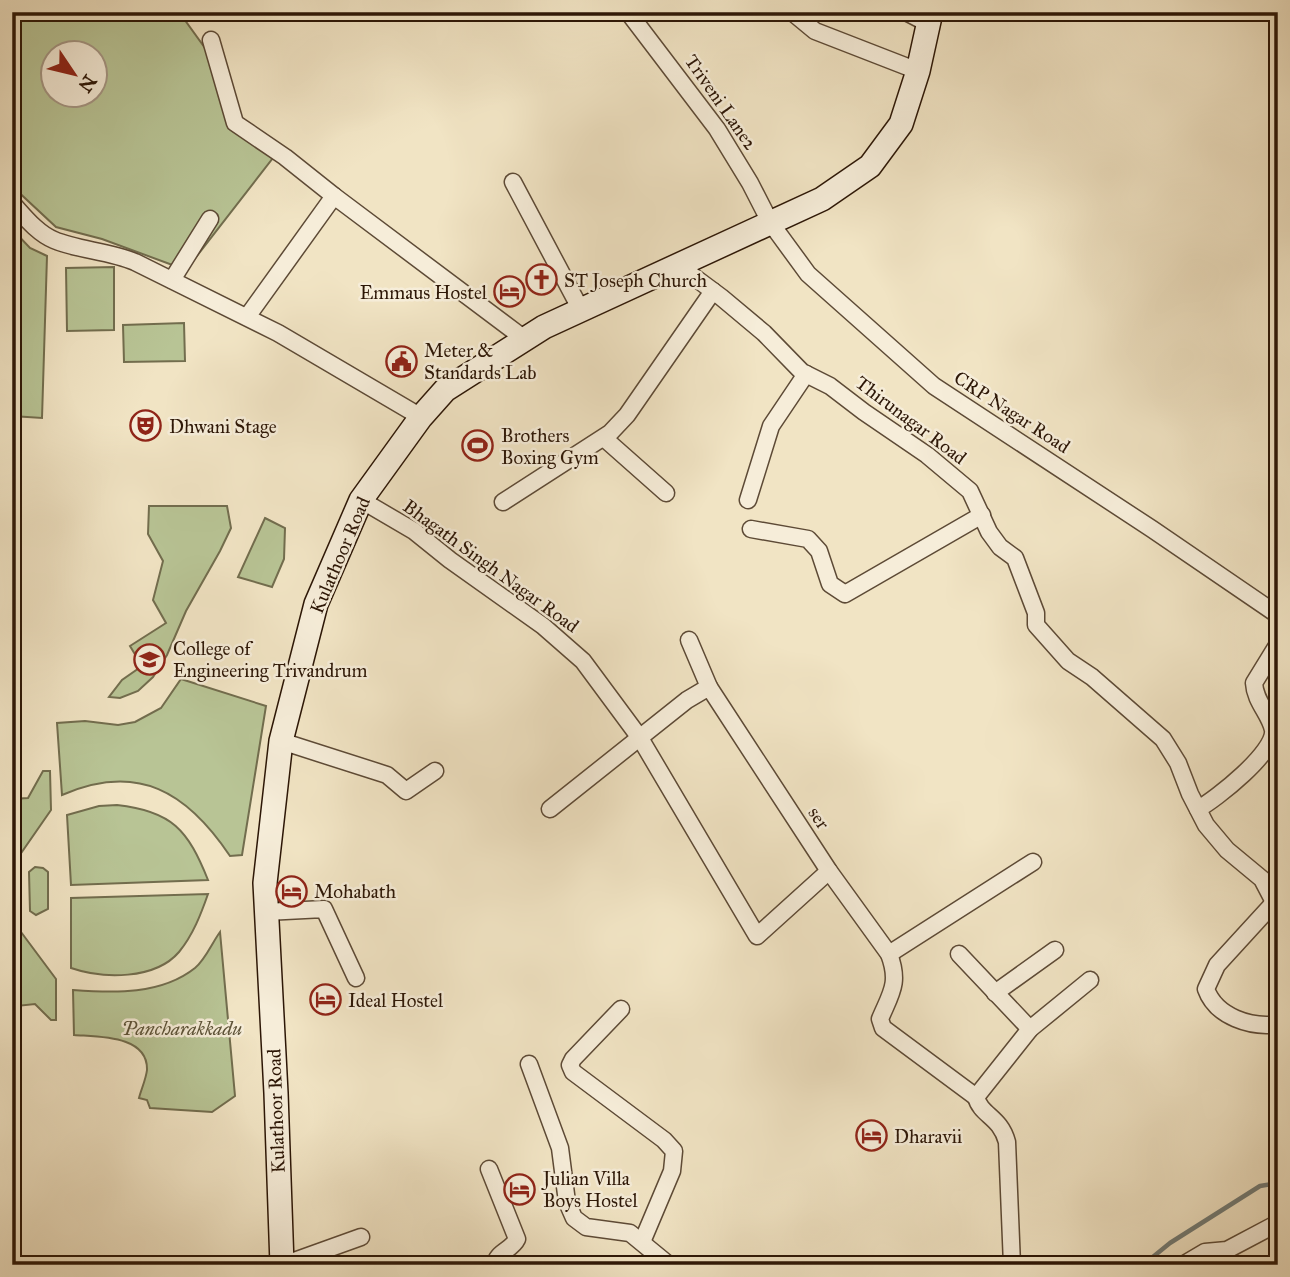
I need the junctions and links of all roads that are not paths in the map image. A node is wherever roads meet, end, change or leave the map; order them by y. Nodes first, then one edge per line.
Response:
1 (628, 12) edge
2 (792, 12) edge
3 (906, 12) edge
4 (930, 18) edge
5 (211, 40) dead end
6 (918, 71) junction
7 (513, 182) dead end
8 (334, 196) junction
9 (12, 203) edge
10 (210, 219) dead end
11 (770, 222) junction
12 (678, 265) junction
13 (172, 280) junction
14 (713, 291) junction
15 (581, 310) junction
16 (247, 317) junction
17 (526, 340) junction
18 (806, 374) junction
19 (421, 417) junction
20 (605, 439) junction
21 (666, 493) dead end
22 (748, 499) dead end
23 (361, 500) junction
24 (503, 502) dead end
25 (982, 515) junction
26 (751, 529) dead end
27 (1278, 615) edge
28 (689, 640) dead end
29 (1278, 644) edge
30 (709, 687) junction
31 (1275, 729) edge
32 (640, 738) junction
33 (281, 741) junction
34 (435, 771) dead end
35 (550, 809) dead end
36 (1198, 809) junction
37 (1033, 862) dead end
38 (829, 871) junction
39 (266, 912) junction
40 (1055, 950) dead end
41 (889, 954) junction
42 (959, 954) dead end
43 (356, 978) dead end
44 (1090, 980) dead end
45 (995, 993) junction
46 (621, 1009) dead end
47 (1278, 1024) edge
48 (1030, 1029) junction
49 (529, 1064) dead end
50 (976, 1097) junction
51 (489, 1169) dead end
52 (1278, 1223) edge
53 (361, 1237) dead end
54 (642, 1242) junction
55 (1210, 1258) edge
56 (492, 1262) edge
57 (282, 1265) edge
58 (669, 1265) edge
59 (1012, 1265) edge
60 (1183, 1265) edge

1 - 11 street, Triveni Lane2
2 - 6 street
3 - 4 street
4 - 6 main road, Kulathoor Road
5 - 8 street
6 - 11 main road, Kulathoor Road
7 - 15 street
8 - 16 street
8 - 17 street
9 - 13 street
10 - 13 street
11 - 12 main road, Kulathoor Road
11 - 27 street, CRP Nagar Road
12 - 14 street, Thirunagar Road
12 - 15 main road, Kulathoor Road
13 - 16 street
14 - 18 street, Thirunagar Road
14 - 20 street
15 - 17 main road, Kulathoor Road
16 - 19 street
17 - 19 main road, Kulathoor Road
18 - 22 street
18 - 25 street, Thirunagar Road
19 - 23 main road, Kulathoor Road
20 - 21 street
20 - 24 street
23 - 32 street, Bhagath Singh Nagar Road
23 - 33 main road, Kulathoor Road
25 - 26 street
25 - 36 street, Thirunagar Road
28 - 30 street, ser
29 - 31 street
30 - 32 street
30 - 38 street, ser
31 - 36 street
32 - 35 street
32 - 38 street, Bhagath Singh Nagar Road
33 - 34 street
33 - 39 main road, Kulathoor Road
36 - 47 street, Thirunagar Road
37 - 41 street
38 - 41 street, ser
39 - 43 street
39 - 57 main road, Kulathoor Road
40 - 45 street
41 - 50 street, ser
42 - 45 street
44 - 48 street
45 - 48 street
46 - 54 street
48 - 50 street
49 - 54 street
50 - 59 street
51 - 56 street
52 - 55 street
53 - 57 street
54 - 58 street
55 - 60 street

